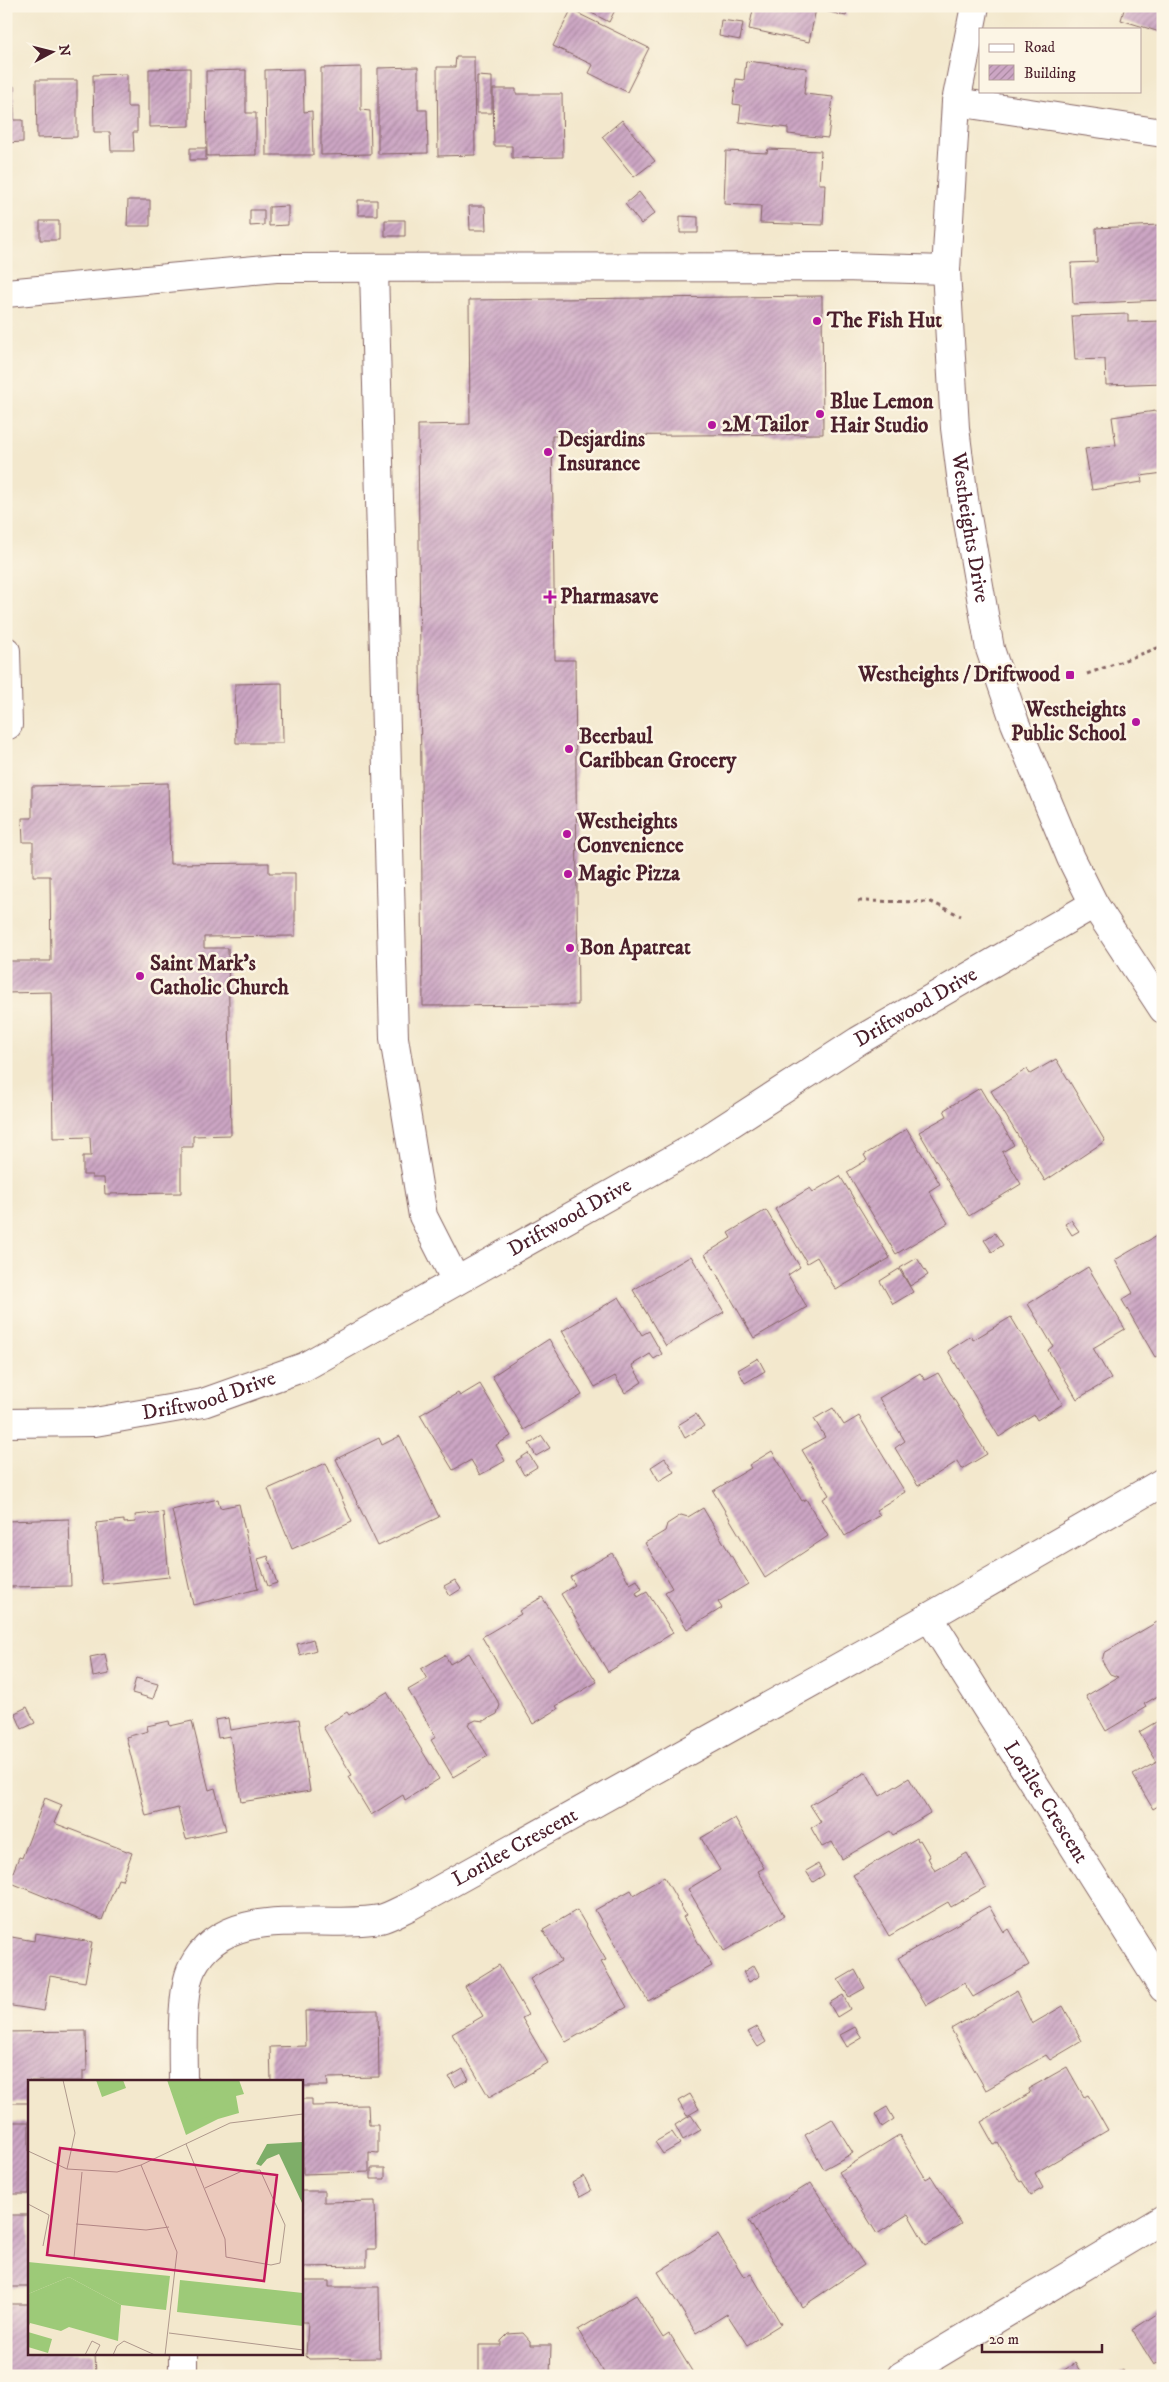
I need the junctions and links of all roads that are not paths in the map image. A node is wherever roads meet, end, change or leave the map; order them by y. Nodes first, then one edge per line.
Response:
1 (974, 6) edge
2 (956, 102) junction
3 (1163, 133) edge
4 (374, 269) junction
5 (946, 270) junction
6 (6, 292) edge
7 (6, 651) edge
8 (8, 725) dead end
9 (1094, 904) junction
10 (1163, 1009) edge
11 (456, 1281) junction
12 (6, 1424) edge
13 (1163, 1482) edge
14 (929, 1617) junction
15 (1163, 1988) edge
16 (183, 2080) edge
17 (1163, 2219) edge
18 (183, 2354) edge
19 (183, 2376) edge
20 (901, 2376) edge

1 - 2 street, Westheights Drive
2 - 3 street
2 - 5 street, Westheights Drive
4 - 5 street
4 - 6 street
4 - 11 street
5 - 9 street, Westheights Drive
7 - 8 street
9 - 10 street, Westheights Drive
9 - 11 street, Driftwood Drive
11 - 12 street, Driftwood Drive
13 - 14 street, Lorilee Crescent
14 - 15 street, Lorilee Crescent
14 - 16 street, Lorilee Crescent
17 - 20 street
18 - 19 street

